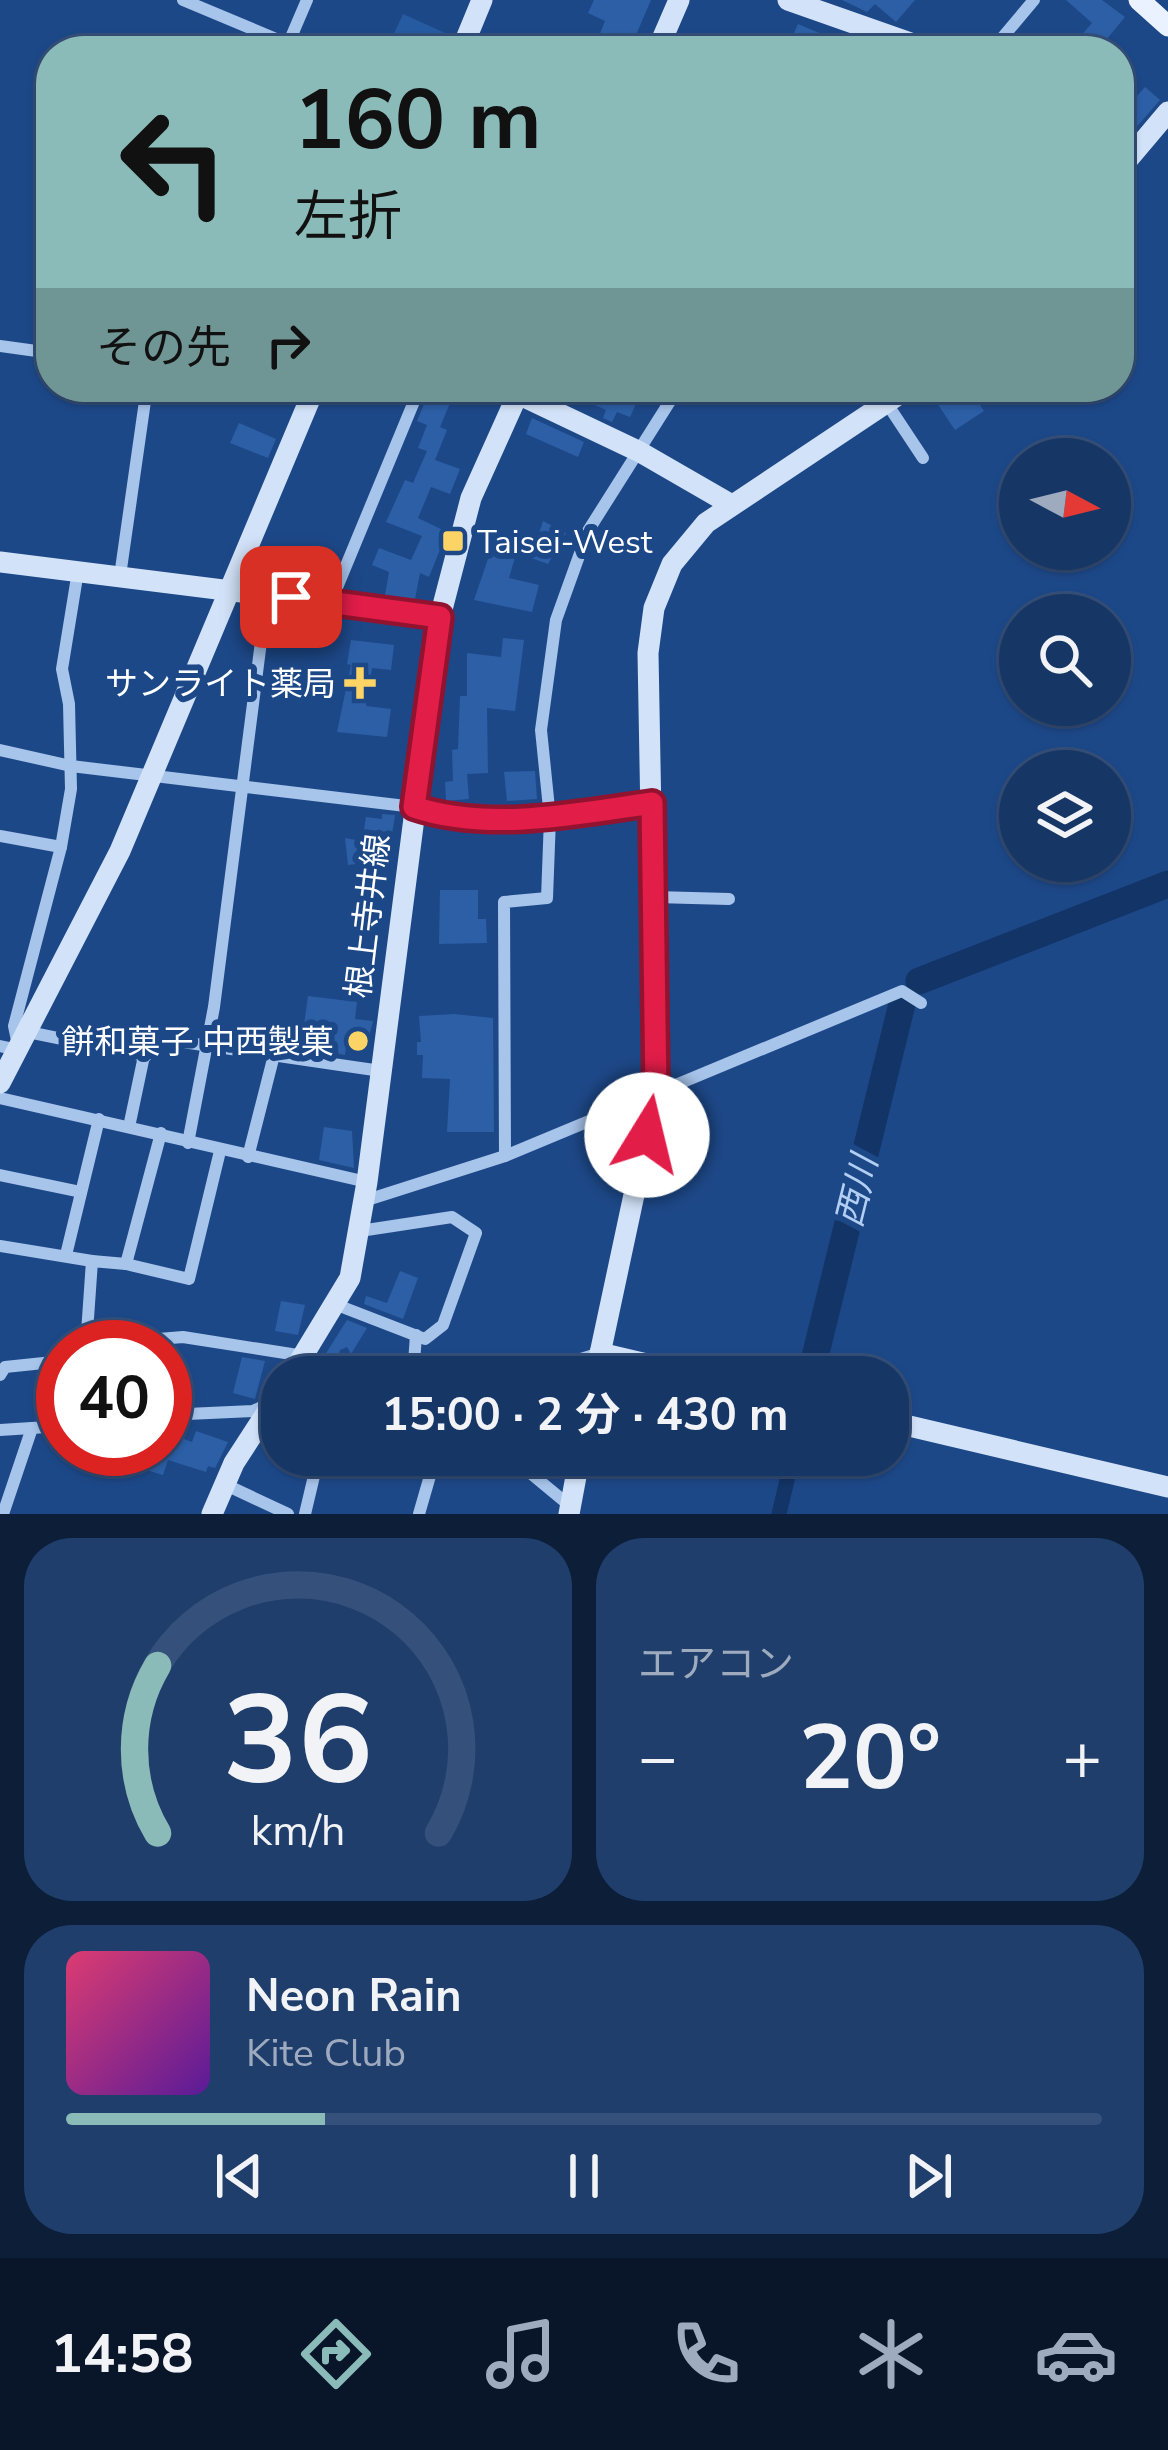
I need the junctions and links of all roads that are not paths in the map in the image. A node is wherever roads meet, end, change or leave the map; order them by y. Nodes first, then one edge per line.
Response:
1 (183, 0) edge
2 (307, 0) edge
3 (482, 0) edge
4 (679, 0) edge
5 (788, 0) edge
6 (1034, 0) edge
7 (1143, 1) edge
8 (1168, 26) edge
9 (269, 36) edge
10 (291, 36) edge
11 (467, 36) edge
12 (663, 36) edge
13 (890, 36) edge
14 (1004, 36) edge
15 (1168, 112) edge
16 (1134, 152) edge
17 (0, 346) edge
18 (36, 351) edge
19 (145, 402) edge
20 (309, 402) edge
21 (414, 402) edge
22 (508, 402) edge
23 (538, 402) edge
24 (670, 402) edge
25 (871, 402) edge
26 (887, 402) edge
27 (640, 452) junction
28 (923, 458) dead end
29 (731, 506) junction
30 (0, 562) edge
31 (78, 571) junction
32 (120, 576) junction
33 (230, 590) junction
34 (267, 595) junction
35 (331, 602) junction
36 (440, 617) junction
37 (0, 750) edge
38 (70, 766) junction
39 (154, 774) junction
40 (244, 787) junction
41 (652, 803) junction
42 (414, 807) junction
43 (550, 818) junction
44 (0, 836) edge
45 (61, 847) junction
46 (655, 897) junction
47 (729, 899) dead end
48 (921, 1003) dead end
49 (16, 1043) edge
50 (208, 1046) junction
51 (274, 1055) junction
52 (146, 1056) junction
53 (381, 1071) junction
54 (0, 1083) edge
55 (656, 1092) junction
56 (0, 1098) edge
57 (99, 1119) junction
58 (129, 1127) junction
59 (160, 1133) junction
60 (188, 1143) junction
61 (220, 1151) junction
62 (506, 1156) junction
63 (248, 1157) junction
64 (0, 1175) edge
65 (81, 1192) junction
66 (366, 1192) junction
67 (360, 1232) junction
68 (0, 1246) edge
69 (66, 1255) junction
70 (92, 1261) junction
71 (126, 1264) junction
72 (337, 1305) junction
73 (88, 1320) edge
74 (416, 1335) junction
75 (192, 1339) edge
76 (600, 1353) junction
77 (304, 1355) joint
78 (414, 1356) edge
79 (590, 1356) edge
80 (599, 1356) edge
81 (613, 1356) edge
82 (36, 1364) edge
83 (0, 1375) edge
84 (261, 1407) edge
85 (192, 1414) edge
86 (261, 1426) edge
87 (909, 1426) edge
88 (32, 1428) junction
89 (36, 1428) edge
90 (0, 1430) edge
91 (314, 1476) edge
92 (576, 1476) edge
93 (224, 1484) junction
94 (1168, 1487) edge
95 (569, 1510) edge
96 (3, 1514) edge
97 (212, 1514) edge
98 (288, 1514) edge
99 (305, 1514) edge
100 (419, 1514) edge

1 - 9 street
2 - 10 street
3 - 11 street
4 - 12 street
5 - 13 street
6 - 14 street
7 - 8 main road
15 - 16 street
17 - 18 street
19 - 32 street
20 - 33 street
21 - 35 street
22 - 36 street, 根上寺井線
23 - 27 street
24 - 27 street
25 - 29 street
26 - 28 street
27 - 29 street
27 - 43 street
29 - 41 street
30 - 31 street
31 - 32 street
31 - 38 street
32 - 33 street
33 - 34 street
33 - 39 street
34 - 35 street
34 - 40 street
35 - 36 street
36 - 42 street, 根上寺井線
37 - 38 street
38 - 39 street
38 - 45 street
39 - 40 street
39 - 49 street
40 - 42 street
40 - 50 street
41 - 43 street
41 - 46 street
42 - 43 street
42 - 53 street, 根上寺井線
43 - 62 street
44 - 45 street
45 - 49 street
46 - 47 street
46 - 55 street
48 - 55 street
49 - 52 street
49 - 54 street
50 - 51 street
50 - 52 street
50 - 60 street
51 - 53 street
51 - 63 street
52 - 58 street
53 - 66 street, 根上寺井線
55 - 62 street
55 - 76 street
56 - 57 street
57 - 58 street
57 - 65 street
58 - 59 street
59 - 60 street
59 - 71 street
60 - 61 street
61 - 63 street
61 - 71 street
62 - 66 street
63 - 66 street
64 - 65 street
65 - 69 street
66 - 67 street, 根上寺井線
67 - 72 street, 根上寺井線
67 - 74 street
68 - 69 street
69 - 70 street
70 - 71 street
70 - 73 street
72 - 74 street
72 - 77 street, 根上寺井線
74 - 78 street
75 - 77 street
76 - 79 street
76 - 80 street
76 - 81 street
82 - 83 street
84 - 85 street
86 - 93 street
87 - 94 street
88 - 89 street
88 - 90 street
88 - 96 street
91 - 99 street
92 - 95 street
93 - 97 street
93 - 98 street
95 - 100 street

